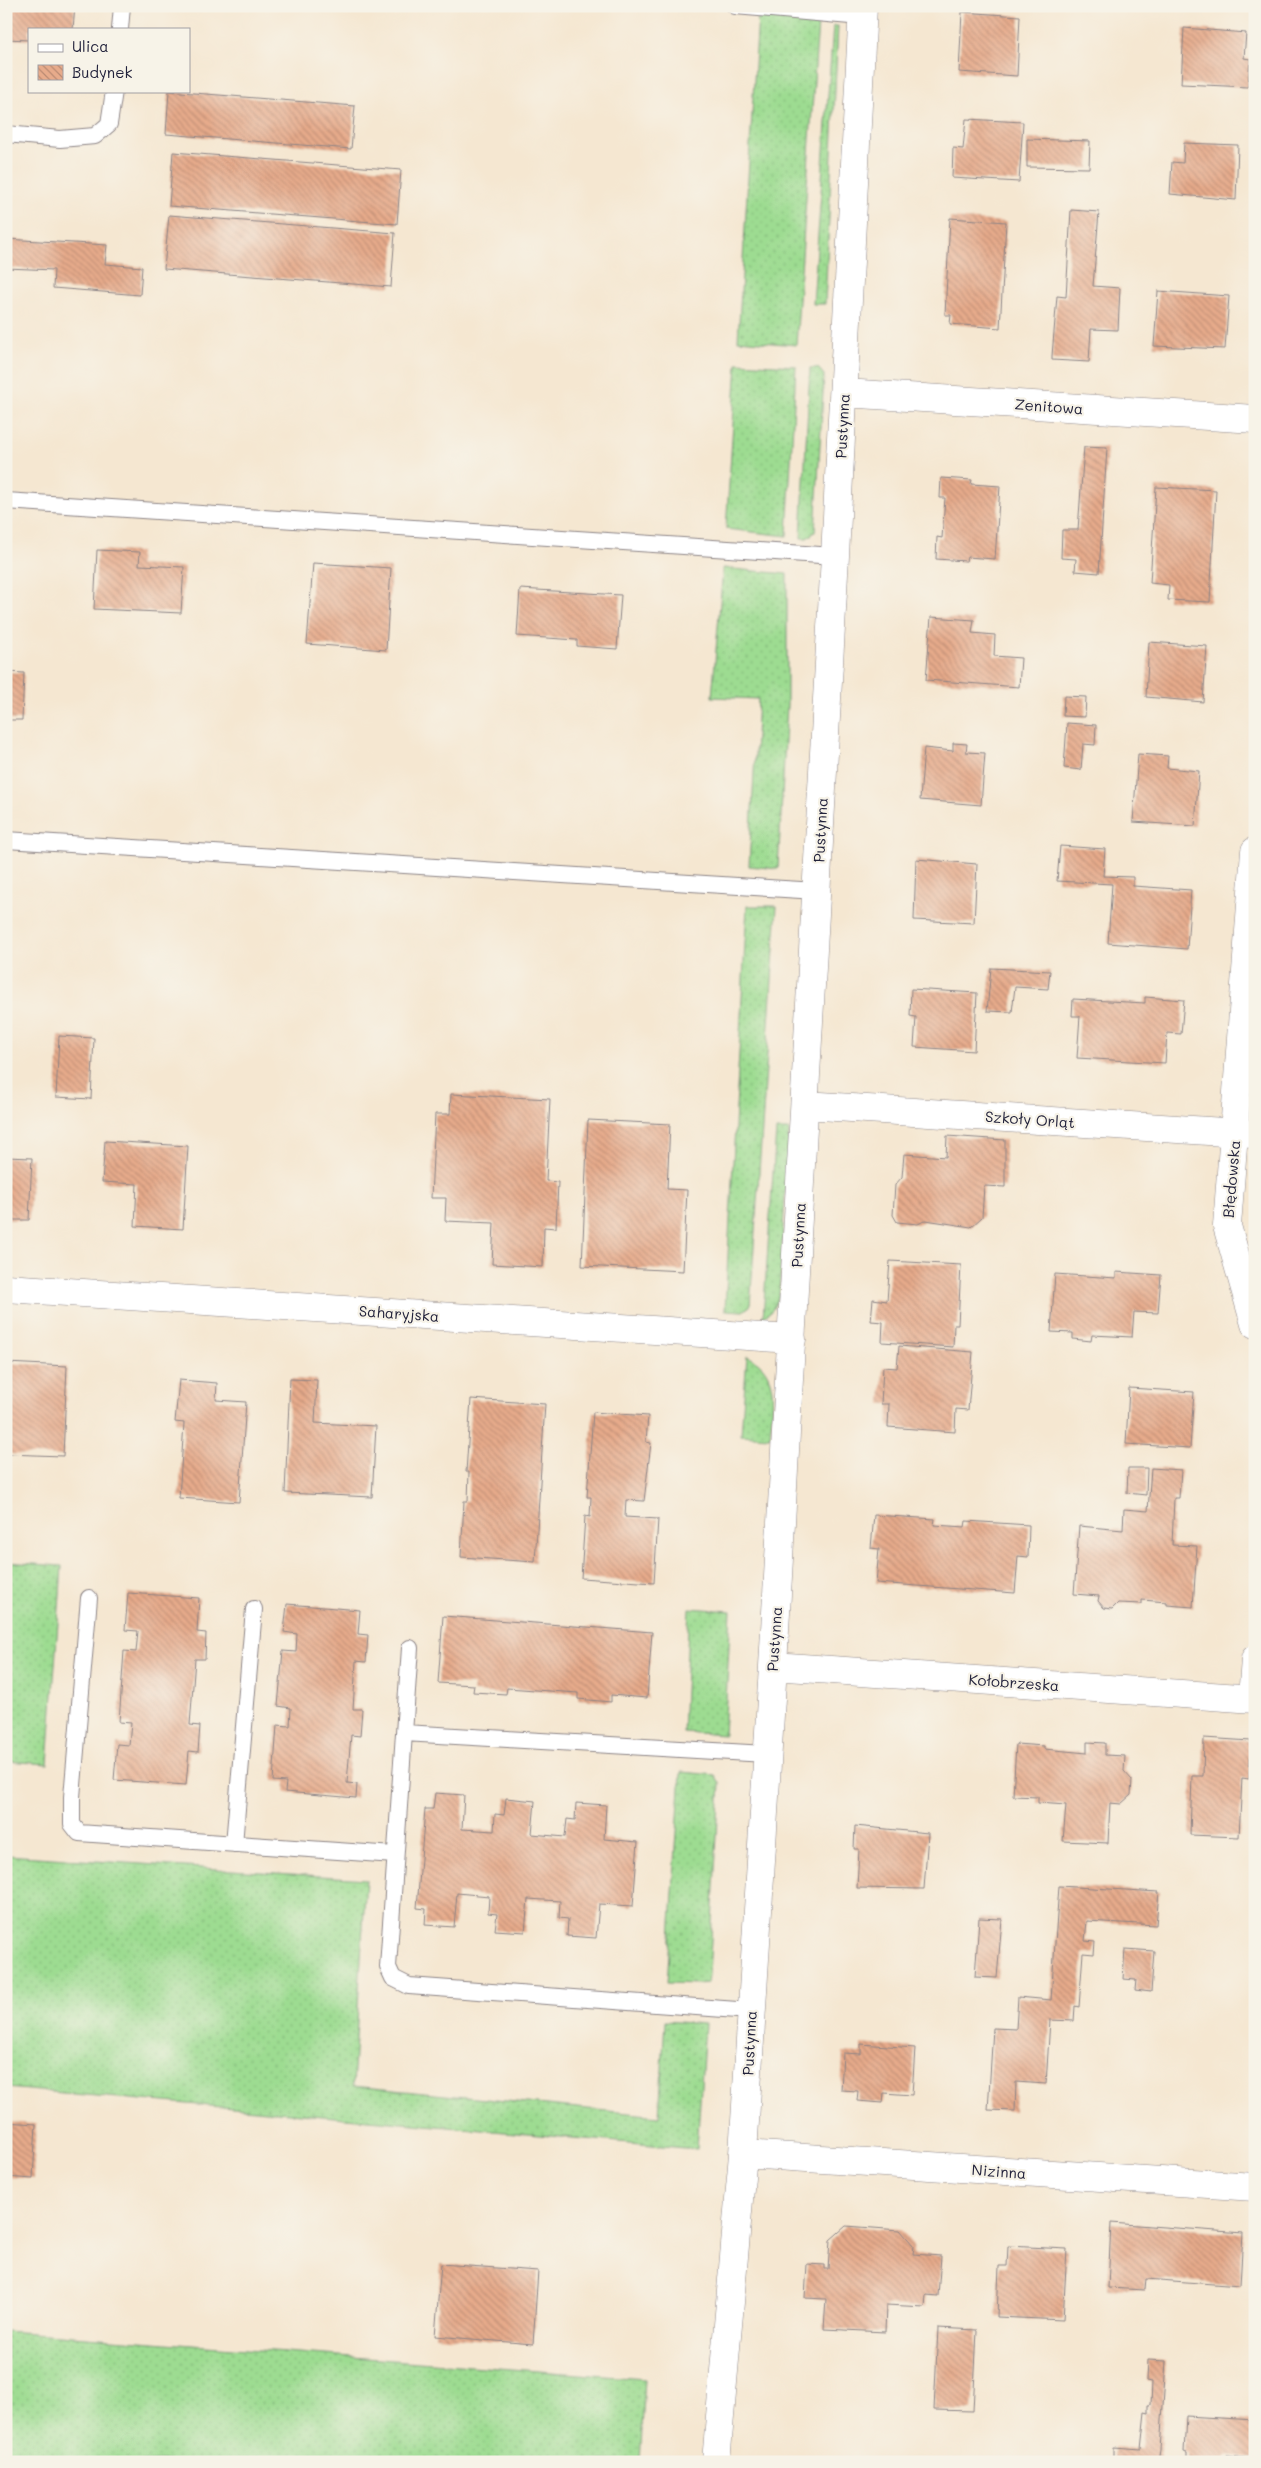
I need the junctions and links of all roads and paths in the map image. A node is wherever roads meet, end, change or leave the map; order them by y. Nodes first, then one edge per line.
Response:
1 (122, 6) edge
2 (735, 6) edge
3 (862, 11) edge
4 (120, 28) edge
5 (114, 92) edge
6 (6, 134) edge
7 (844, 392) junction
8 (1255, 419) edge
9 (6, 501) edge
10 (835, 556) junction
11 (6, 840) edge
12 (1255, 851) edge
13 (817, 891) junction
14 (805, 1105) junction
15 (1245, 1133) edge
16 (6, 1288) edge
17 (1255, 1324) edge
18 (792, 1339) junction
19 (89, 1598) dead end
20 (254, 1608) dead end
21 (410, 1648) dead end
22 (1255, 1659) edge
23 (773, 1666) junction
24 (1253, 1699) edge
25 (404, 1732) junction
26 (766, 1754) junction
27 (234, 1844) junction
28 (395, 1855) junction
29 (751, 2011) junction
30 (743, 2154) junction
31 (1255, 2187) edge
32 (716, 2462) edge

1 - 4 lane
2 - 3 lane
3 - 7 street, Pustynna
5 - 6 lane
7 - 8 street, Zenitowa
7 - 10 street, Pustynna
9 - 10 lane
10 - 13 street, Pustynna
11 - 13 lane
12 - 15 street, Błędowska
13 - 14 street, Pustynna
14 - 15 street, Szkoły Orląt
14 - 18 street, Pustynna
15 - 17 street, Błędowska
16 - 18 street, Saharyjska
18 - 23 street, Pustynna
19 - 27 lane
20 - 27 lane
21 - 25 lane
22 - 24 street
23 - 24 street, Kołobrzeska
23 - 26 street, Pustynna
25 - 26 lane
25 - 28 lane
26 - 29 street, Pustynna
27 - 28 lane
28 - 29 lane
29 - 30 street, Pustynna
30 - 31 street, Nizinna
30 - 32 street, Pustynna

